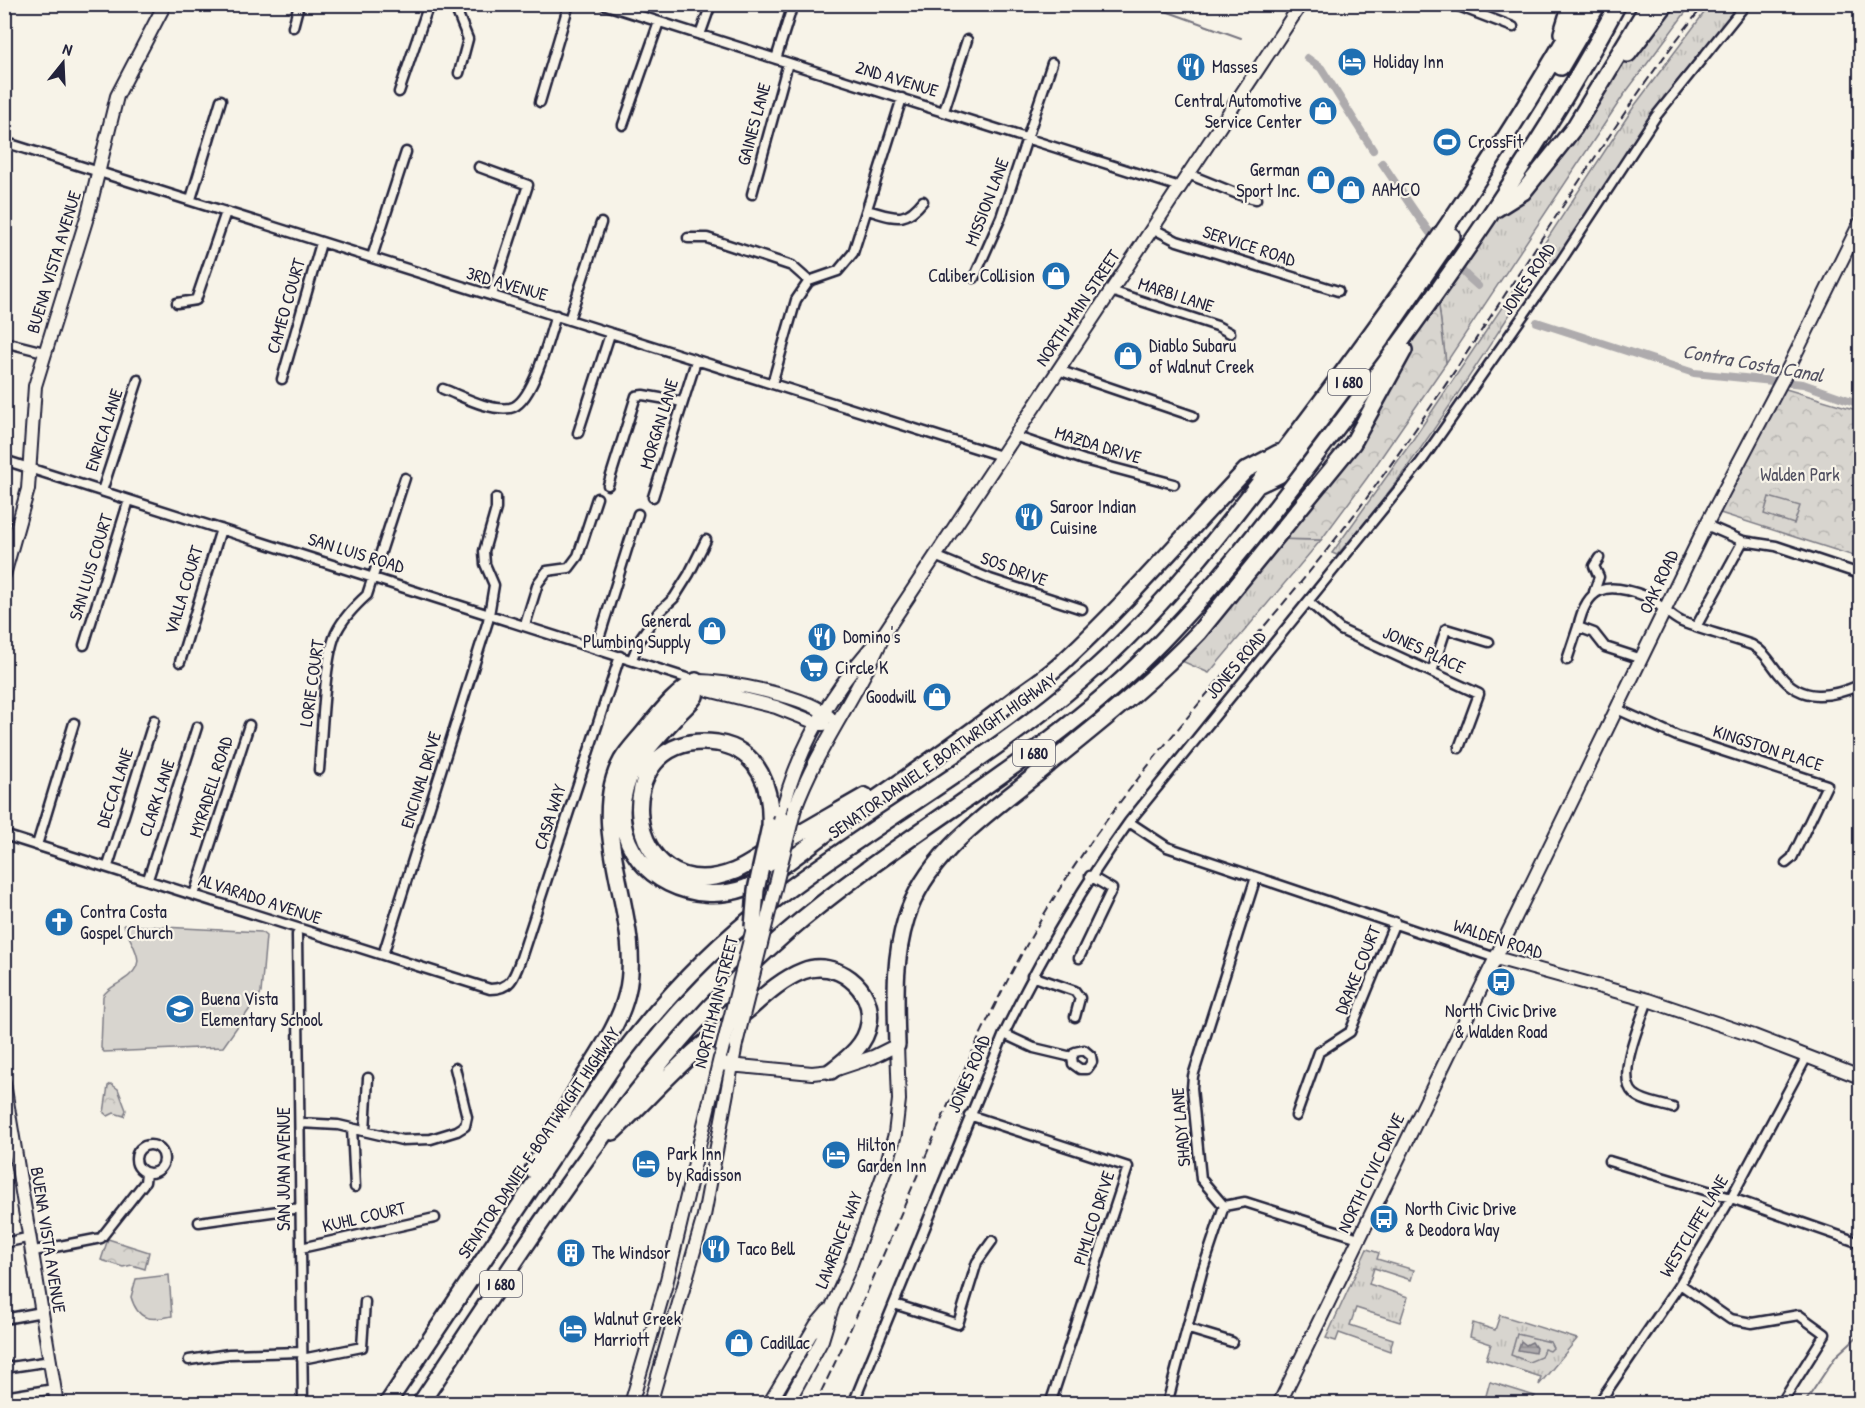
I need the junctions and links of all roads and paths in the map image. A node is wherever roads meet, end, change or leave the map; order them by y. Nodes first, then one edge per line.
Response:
1 (165, 4) edge
2 (299, 4) edge
3 (429, 4) edge
4 (454, 4) edge
5 (569, 4) edge
6 (603, 4) edge
7 (711, 4) edge
8 (793, 4) edge
9 (1301, 4) edge
10 (1453, 4) edge
11 (1571, 4) edge
12 (1586, 4) edge
13 (1598, 4) edge
14 (1618, 4) edge
15 (1649, 4) edge
16 (1666, 4) edge
17 (1746, 4) edge
18 (628, 8) edge
19 (659, 22) junction
20 (293, 27) dead end
21 (1513, 27) dead end
22 (700, 35) junction
23 (967, 40) dead end
24 (776, 59) junction
25 (1553, 62) junction
26 (788, 63) junction
27 (1052, 63) dead end
28 (459, 73) dead end
29 (399, 92) dead end
30 (902, 98) junction
31 (1592, 99) junction
32 (221, 100) dead end
33 (540, 102) dead end
34 (944, 111) junction
35 (623, 125) dead end
36 (1028, 137) junction
37 (4, 142) edge
38 (406, 152) dead end
39 (478, 167) dead end
40 (100, 172) junction
41 (1188, 174) junction
42 (1180, 187) junction
43 (752, 194) dead end
44 (191, 199) junction
45 (1256, 199) dead end
46 (923, 201) dead end
47 (867, 210) junction
48 (1492, 211) junction
49 (226, 212) junction
50 (1457, 220) junction
51 (601, 223) dead end
52 (1860, 223) edge
53 (1152, 228) junction
54 (688, 238) dead end
55 (321, 243) junction
56 (372, 257) junction
57 (1429, 261) junction
58 (975, 278) dead end
59 (808, 281) junction
60 (1440, 286) junction
61 (1111, 291) junction
62 (1338, 291) dead end
63 (492, 295) junction
64 (177, 303) dead end
65 (556, 315) junction
66 (569, 320) junction
67 (1230, 333) dead end
68 (610, 334) junction
69 (4, 342) edge
70 (45, 352) junction
71 (696, 361) junction
72 (1058, 370) junction
73 (282, 379) dead end
74 (138, 380) dead end
75 (772, 384) junction
76 (443, 389) dead end
77 (683, 402) junction
78 (1193, 416) dead end
79 (578, 433) dead end
80 (1014, 436) junction
81 (1284, 450) junction
82 (1001, 456) junction
83 (4, 460) edge
84 (29, 468) junction
85 (405, 478) dead end
86 (1174, 484) dead end
87 (608, 486) dead end
88 (1256, 486) junction
89 (102, 491) junction
90 (653, 497) dead end
91 (496, 498) dead end
92 (597, 498) dead end
93 (129, 500) junction
94 (638, 514) dead end
95 (1706, 525) junction
96 (221, 529) junction
97 (706, 540) dead end
98 (1743, 541) junction
99 (935, 556) junction
100 (1599, 558) dead end
101 (4, 574) edge
102 (1860, 574) edge
103 (374, 577) junction
104 (1594, 592) junction
105 (1309, 602) junction
106 (1082, 609) dead end
107 (1665, 612) junction
108 (489, 614) junction
109 (525, 625) junction
110 (1578, 627) junction
111 (1696, 627) junction
112 (885, 632) junction
113 (1489, 642) dead end
114 (84, 645) dead end
115 (596, 648) junction
116 (620, 656) junction
117 (1642, 659) junction
118 (632, 660) junction
119 (1567, 660) dead end
120 (180, 662) dead end
121 (1432, 672) junction
122 (696, 681) junction
123 (1860, 686) edge
124 (1617, 709) junction
125 (825, 712) junction
126 (154, 720) dead end
127 (74, 723) dead end
128 (819, 724) junction
129 (835, 724) junction
130 (249, 725) dead end
131 (197, 727) dead end
132 (1459, 748) dead end
133 (926, 764) junction
134 (319, 770) dead end
135 (776, 821) junction
136 (1129, 822) junction
137 (4, 835) edge
138 (37, 846) junction
139 (1786, 863) dead end
140 (108, 866) junction
141 (1090, 876) junction
142 (1256, 877) junction
143 (148, 879) junction
144 (195, 895) junction
145 (1395, 922) junction
146 (753, 927) joint
147 (297, 935) dead end
148 (383, 956) junction
149 (1079, 958) dead end
150 (1496, 958) junction
151 (1032, 976) junction
152 (506, 987) joint
153 (1648, 1000) junction
154 (1075, 1017) dead end
155 (1004, 1034) junction
156 (897, 1045) junction
157 (1072, 1057) dead end
158 (1806, 1058) junction
159 (720, 1059) junction
160 (732, 1065) junction
161 (455, 1068) dead end
162 (831, 1071) junction
163 (1860, 1077) edge
164 (368, 1078) dead end
165 (4, 1083) edge
166 (1673, 1108) dead end
167 (969, 1115) junction
168 (1296, 1116) dead end
169 (300, 1123) junction
170 (352, 1128) junction
171 (365, 1131) junction
172 (9, 1146) edge
173 (1610, 1161) dead end
174 (581, 1164) junction
175 (146, 1173) dead end
176 (355, 1187) dead end
177 (1731, 1198) junction
178 (1224, 1206) junction
179 (300, 1208) junction
180 (435, 1218) dead end
181 (199, 1222) dead end
182 (506, 1226) junction
183 (32, 1237) junction
184 (1359, 1238) junction
185 (992, 1241) dead end
186 (1857, 1242) dead end
187 (4, 1243) edge
188 (301, 1248) junction
189 (34, 1251) junction
190 (1680, 1284) junction
191 (365, 1302) dead end
192 (894, 1304) junction
193 (832, 1307) junction
194 (42, 1312) junction
195 (4, 1319) edge
196 (1189, 1329) junction
197 (1232, 1342) dead end
198 (302, 1355) junction
199 (189, 1360) dead end
200 (51, 1361) junction
201 (4, 1368) edge
202 (54, 1389) junction
203 (4, 1399) edge
204 (57, 1404) edge
205 (303, 1404) edge
206 (387, 1404) edge
207 (420, 1404) edge
208 (631, 1404) edge
209 (650, 1404) edge
210 (770, 1404) edge
211 (787, 1404) edge
212 (853, 1404) edge
213 (1050, 1404) edge
214 (1167, 1404) edge
215 (1279, 1404) edge
216 (1598, 1404) edge
217 (1781, 1404) edge

1 - 40 main road, BUENA VISTA AVENUE
2 - 20 street
3 - 29 street
4 - 28 street
5 - 33 street
6 - 18 street, 2ND AVENUE
7 - 22 street
8 - 24 street
9 - 41 main road, NORTH MAIN STREET
10 - 21 street
11 - 25 highway
12 - 25 highway, SENATOR DANIEL E BOATWRIGHT HIGHWAY / I 680
13 - 50 highway, I 680
14 - 48 highway, I 680
15 - 31 highway
16 - 31 highway
17 - 105 street, JONES ROAD
18 - 19 street, 2ND AVENUE
19 - 22 street, 2ND AVENUE
19 - 35 street
22 - 24 street, 2ND AVENUE
23 - 34 street
24 - 26 street, 2ND AVENUE
25 - 50 highway, SENATOR DANIEL E BOATWRIGHT HIGHWAY / I 680
26 - 30 street, 2ND AVENUE
26 - 43 street, GAINES LANE
27 - 36 street, MISSION LANE
30 - 34 street, 2ND AVENUE
30 - 47 street
31 - 48 highway
32 - 44 street
34 - 36 street, 2ND AVENUE
36 - 42 street, 2ND AVENUE
36 - 58 street, MISSION LANE
37 - 40 street, 3RD AVENUE
38 - 56 street
39 - 63 street
40 - 44 street, 3RD AVENUE
40 - 70 main road, BUENA VISTA AVENUE
41 - 42 main road, NORTH MAIN STREET
41 - 45 street
42 - 53 main road, NORTH MAIN STREET
44 - 49 street, 3RD AVENUE
46 - 47 street
47 - 59 street
48 - 60 highway, I 680
49 - 55 street, 3RD AVENUE
49 - 64 street
50 - 57 highway, SENATOR DANIEL E BOATWRIGHT HIGHWAY / I 680
51 - 66 street
52 - 95 main road, OAK ROAD
53 - 61 main road, NORTH MAIN STREET
53 - 62 street, SERVICE ROAD
54 - 59 street
55 - 56 street, 3RD AVENUE
55 - 73 street, CAMEO COURT
56 - 63 street, 3RD AVENUE
57 - 81 highway, SENATOR DANIEL E BOATWRIGHT HIGHWAY / I 680
57 - 88 highway, I 680
59 - 75 street
60 - 156 highway
60 - 174 highway, I 680
61 - 67 street, MARBI LANE
61 - 72 main road, NORTH MAIN STREET
63 - 65 street, 3RD AVENUE
65 - 66 street, 3RD AVENUE
65 - 76 street
66 - 68 street, 3RD AVENUE
68 - 71 street, 3RD AVENUE
68 - 79 street
69 - 70 street
70 - 84 main road, BUENA VISTA AVENUE
71 - 75 street, 3RD AVENUE
71 - 77 street, MORGAN LANE
72 - 78 street
72 - 80 main road, NORTH MAIN STREET
74 - 89 street, ENRICA LANE
75 - 82 street, 3RD AVENUE
77 - 87 street
77 - 90 street, MORGAN LANE
80 - 82 main road, NORTH MAIN STREET
80 - 86 street, MAZDA DRIVE
81 - 88 highway, SENATOR DANIEL E BOATWRIGHT HIGHWAY / I 680
81 - 133 highway
82 - 99 main road, NORTH MAIN STREET
83 - 84 street, SAN LUIS ROAD
84 - 89 street, SAN LUIS ROAD
84 - 101 main road, BUENA VISTA AVENUE
85 - 103 street, LORIE COURT
88 - 182 highway, SENATOR DANIEL E BOATWRIGHT HIGHWAY / I 680
89 - 93 street, SAN LUIS ROAD
91 - 108 street, ENCINAL DRIVE
92 - 109 street
93 - 96 street, SAN LUIS ROAD
93 - 114 street, SAN LUIS COURT
94 - 115 street
95 - 98 street
95 - 107 main road, OAK ROAD
96 - 103 street, SAN LUIS ROAD
96 - 120 street, VALLA COURT
97 - 118 street
98 - 102 street
98 - 111 street
99 - 106 street, SOS DRIVE
99 - 112 main road, NORTH MAIN STREET
100 - 104 street
103 - 108 street, SAN LUIS ROAD
103 - 134 street, LORIE COURT
104 - 107 street
104 - 110 street
105 - 121 street, JONES PLACE
105 - 136 street, JONES ROAD
107 - 111 street
107 - 117 main road, OAK ROAD
108 - 109 street, SAN LUIS ROAD
108 - 148 street, ENCINAL DRIVE
109 - 115 street, SAN LUIS ROAD
110 - 117 street
110 - 119 street
111 - 123 street
112 - 125 main road, NORTH MAIN STREET
112 - 129 main road, NORTH MAIN STREET
113 - 121 street
115 - 116 street, SAN LUIS ROAD
116 - 118 street, SAN LUIS ROAD
116 - 152 street, CASA WAY
117 - 124 main road, OAK ROAD
118 - 122 street, SAN LUIS ROAD
121 - 132 street, JONES PLACE
122 - 125 main road, SAN LUIS ROAD
122 - 128 main road, SAN LUIS ROAD
122 - 133 highway
122 - 182 highway
124 - 139 street, KINGSTON PLACE
124 - 150 main road, OAK ROAD
125 - 128 main road, NORTH MAIN STREET
125 - 129 main road, SAN LUIS ROAD
126 - 140 street, DECCA LANE
127 - 138 street
128 - 129 main road, SAN LUIS ROAD
128 - 135 main road, NORTH MAIN STREET
129 - 160 main road, NORTH MAIN STREET, bridge
130 - 144 street, MYRADELL ROAD
131 - 143 street, CLARK LANE
133 - 135 highway
135 - 146 highway, bridge
136 - 141 street, JONES ROAD
136 - 142 street, WALDEN ROAD
137 - 138 street, ALVARADO AVENUE
138 - 140 street, ALVARADO AVENUE
140 - 143 street, ALVARADO AVENUE
141 - 149 street
141 - 151 street, JONES ROAD
142 - 145 street, WALDEN ROAD
142 - 178 street, SHADY LANE
143 - 144 street, ALVARADO AVENUE
144 - 148 street, ALVARADO AVENUE
145 - 150 street, WALDEN ROAD
145 - 168 street, DRAKE COURT
146 - 159 main road, NORTH MAIN STREET, bridge
147 - 169 street, SAN JUAN AVENUE
148 - 152 street, ALVARADO AVENUE
150 - 153 main road, WALDEN ROAD
150 - 184 main road, NORTH CIVIC DRIVE
151 - 154 street
151 - 155 street, JONES ROAD
153 - 158 main road, WALDEN ROAD
153 - 166 street
155 - 157 street
155 - 167 street, JONES ROAD
156 - 162 main road
156 - 193 main road, LAWRENCE WAY
158 - 163 main road, WALDEN ROAD
158 - 177 street, WESTCLIFFE LANE
159 - 160 main road
159 - 208 main road, NORTH MAIN STREET
160 - 162 main road
160 - 209 main road, NORTH MAIN STREET
161 - 171 street
162 - 174 highway
164 - 171 street
165 - 172 main road, BUENA VISTA AVENUE
167 - 192 street, JONES ROAD
167 - 213 street, PIMLICO DRIVE
169 - 170 street
169 - 179 street, SAN JUAN AVENUE
170 - 171 street
170 - 176 street
172 - 183 main road, BUENA VISTA AVENUE
173 - 177 street
174 - 207 highway, I 680
175 - 189 street
177 - 186 street
177 - 190 street, WESTCLIFFE LANE
178 - 184 street
178 - 196 street
179 - 181 street
179 - 188 street, SAN JUAN AVENUE
180 - 188 street, KUHL COURT
182 - 206 highway, SENATOR DANIEL E BOATWRIGHT HIGHWAY / I 680
183 - 187 street
183 - 189 main road, BUENA VISTA AVENUE
184 - 215 main road, NORTH CIVIC DRIVE
185 - 192 street
188 - 198 street, SAN JUAN AVENUE
189 - 194 main road, BUENA VISTA AVENUE
190 - 216 street, WESTCLIFFE LANE
190 - 217 street
191 - 198 street
192 - 212 street, JONES ROAD
193 - 210 main road, LAWRENCE WAY
193 - 211 main road, LAWRENCE WAY
194 - 195 street
194 - 200 main road, BUENA VISTA AVENUE
196 - 197 street
196 - 214 street
198 - 199 street
198 - 205 street, SAN JUAN AVENUE
200 - 201 street
200 - 202 main road, BUENA VISTA AVENUE
202 - 203 street
202 - 204 main road, BUENA VISTA AVENUE

